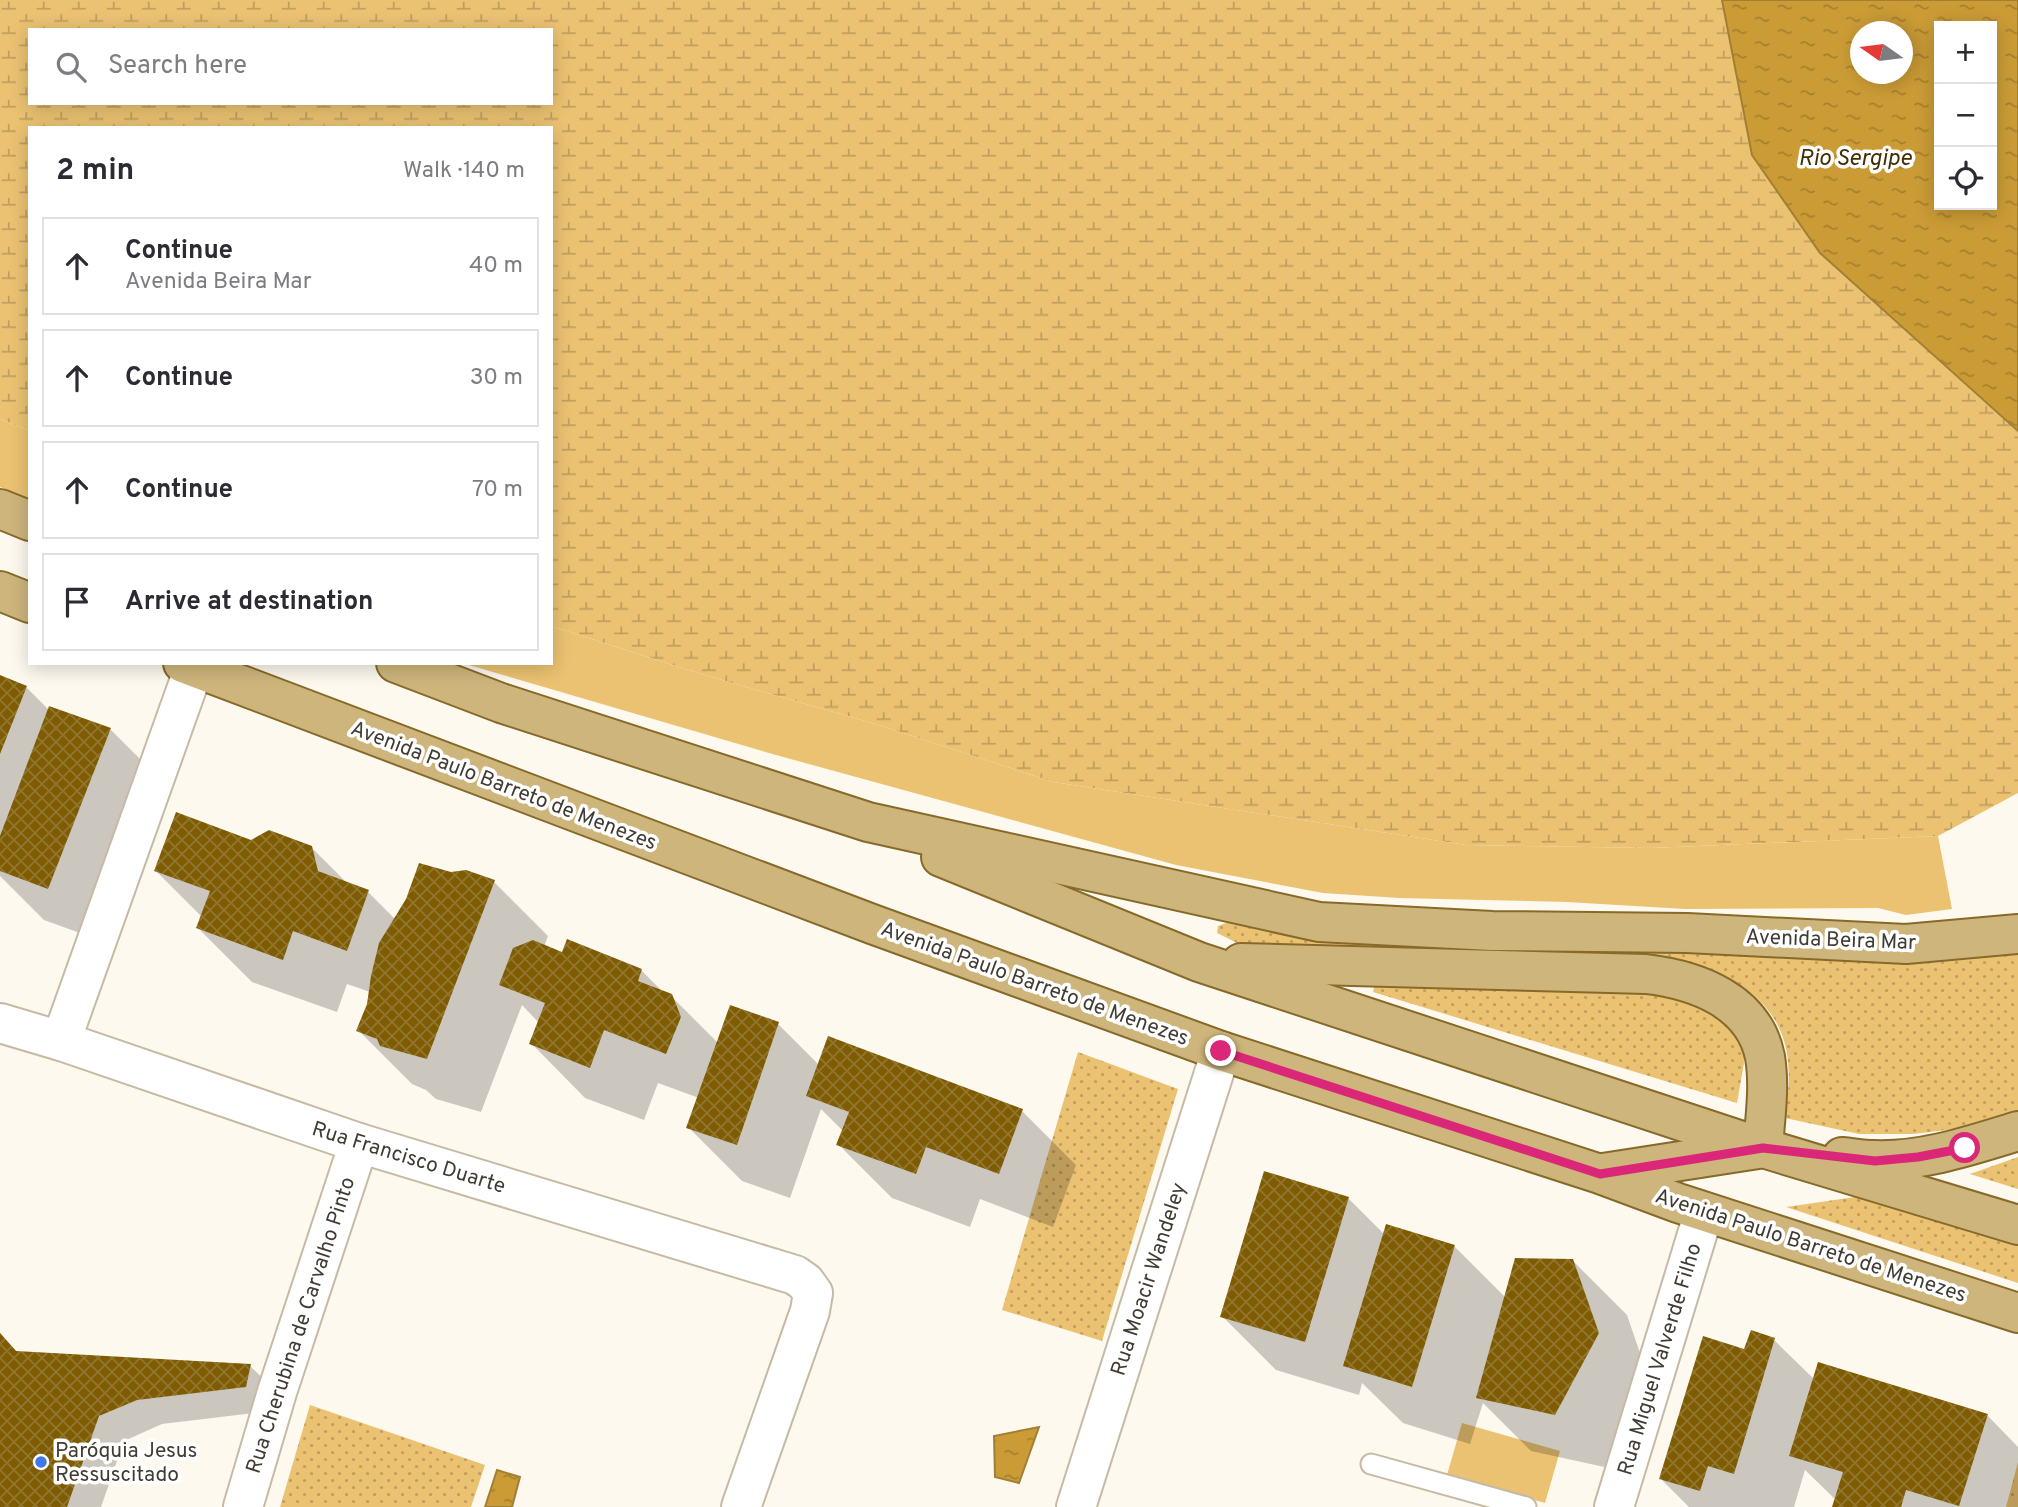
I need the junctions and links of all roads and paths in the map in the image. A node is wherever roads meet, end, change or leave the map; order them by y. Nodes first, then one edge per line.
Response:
1 (0, 509) edge
2 (28, 520) edge
3 (0, 592) edge
4 (28, 602) edge
5 (401, 665) edge
6 (189, 666) edge
7 (868, 822) junction
8 (2018, 934) edge
9 (1199, 961) junction
10 (0, 1023) edge
11 (61, 1041) junction
12 (1221, 1051) junction
13 (2018, 1131) edge
14 (359, 1143) junction
15 (1763, 1148) junction
16 (1600, 1174) junction
17 (1704, 1212) junction
18 (2018, 1225) edge
19 (2018, 1314) edge
20 (1371, 1464) dead end
21 (243, 1507) edge
22 (741, 1507) edge
23 (1076, 1507) edge
24 (1526, 1507) edge
25 (1614, 1507) edge

1 - 2 main road
3 - 4 main road
5 - 7 main road
6 - 11 street
6 - 12 main road, Avenida Paulo Barreto de Menezes
7 - 8 main road, Avenida Beira Mar
7 - 9 main road
9 - 15 main road
9 - 15 main road
10 - 11 street, Rua Francisco Duarte
11 - 14 street, Rua Francisco Duarte
12 - 16 main road, Avenida Paulo Barreto de Menezes
12 - 23 street, Rua Moacir Wandeley
13 - 15 main road
14 - 21 street, Rua Cherubina de Carvalho Pinto
14 - 22 street, Rua Francisco Duarte
15 - 16 main road
15 - 18 main road
16 - 17 main road, Avenida Paulo Barreto de Menezes
17 - 19 main road, Avenida Paulo Barreto de Menezes
17 - 25 street, Rua Miguel Valverde Filho
20 - 24 lane

